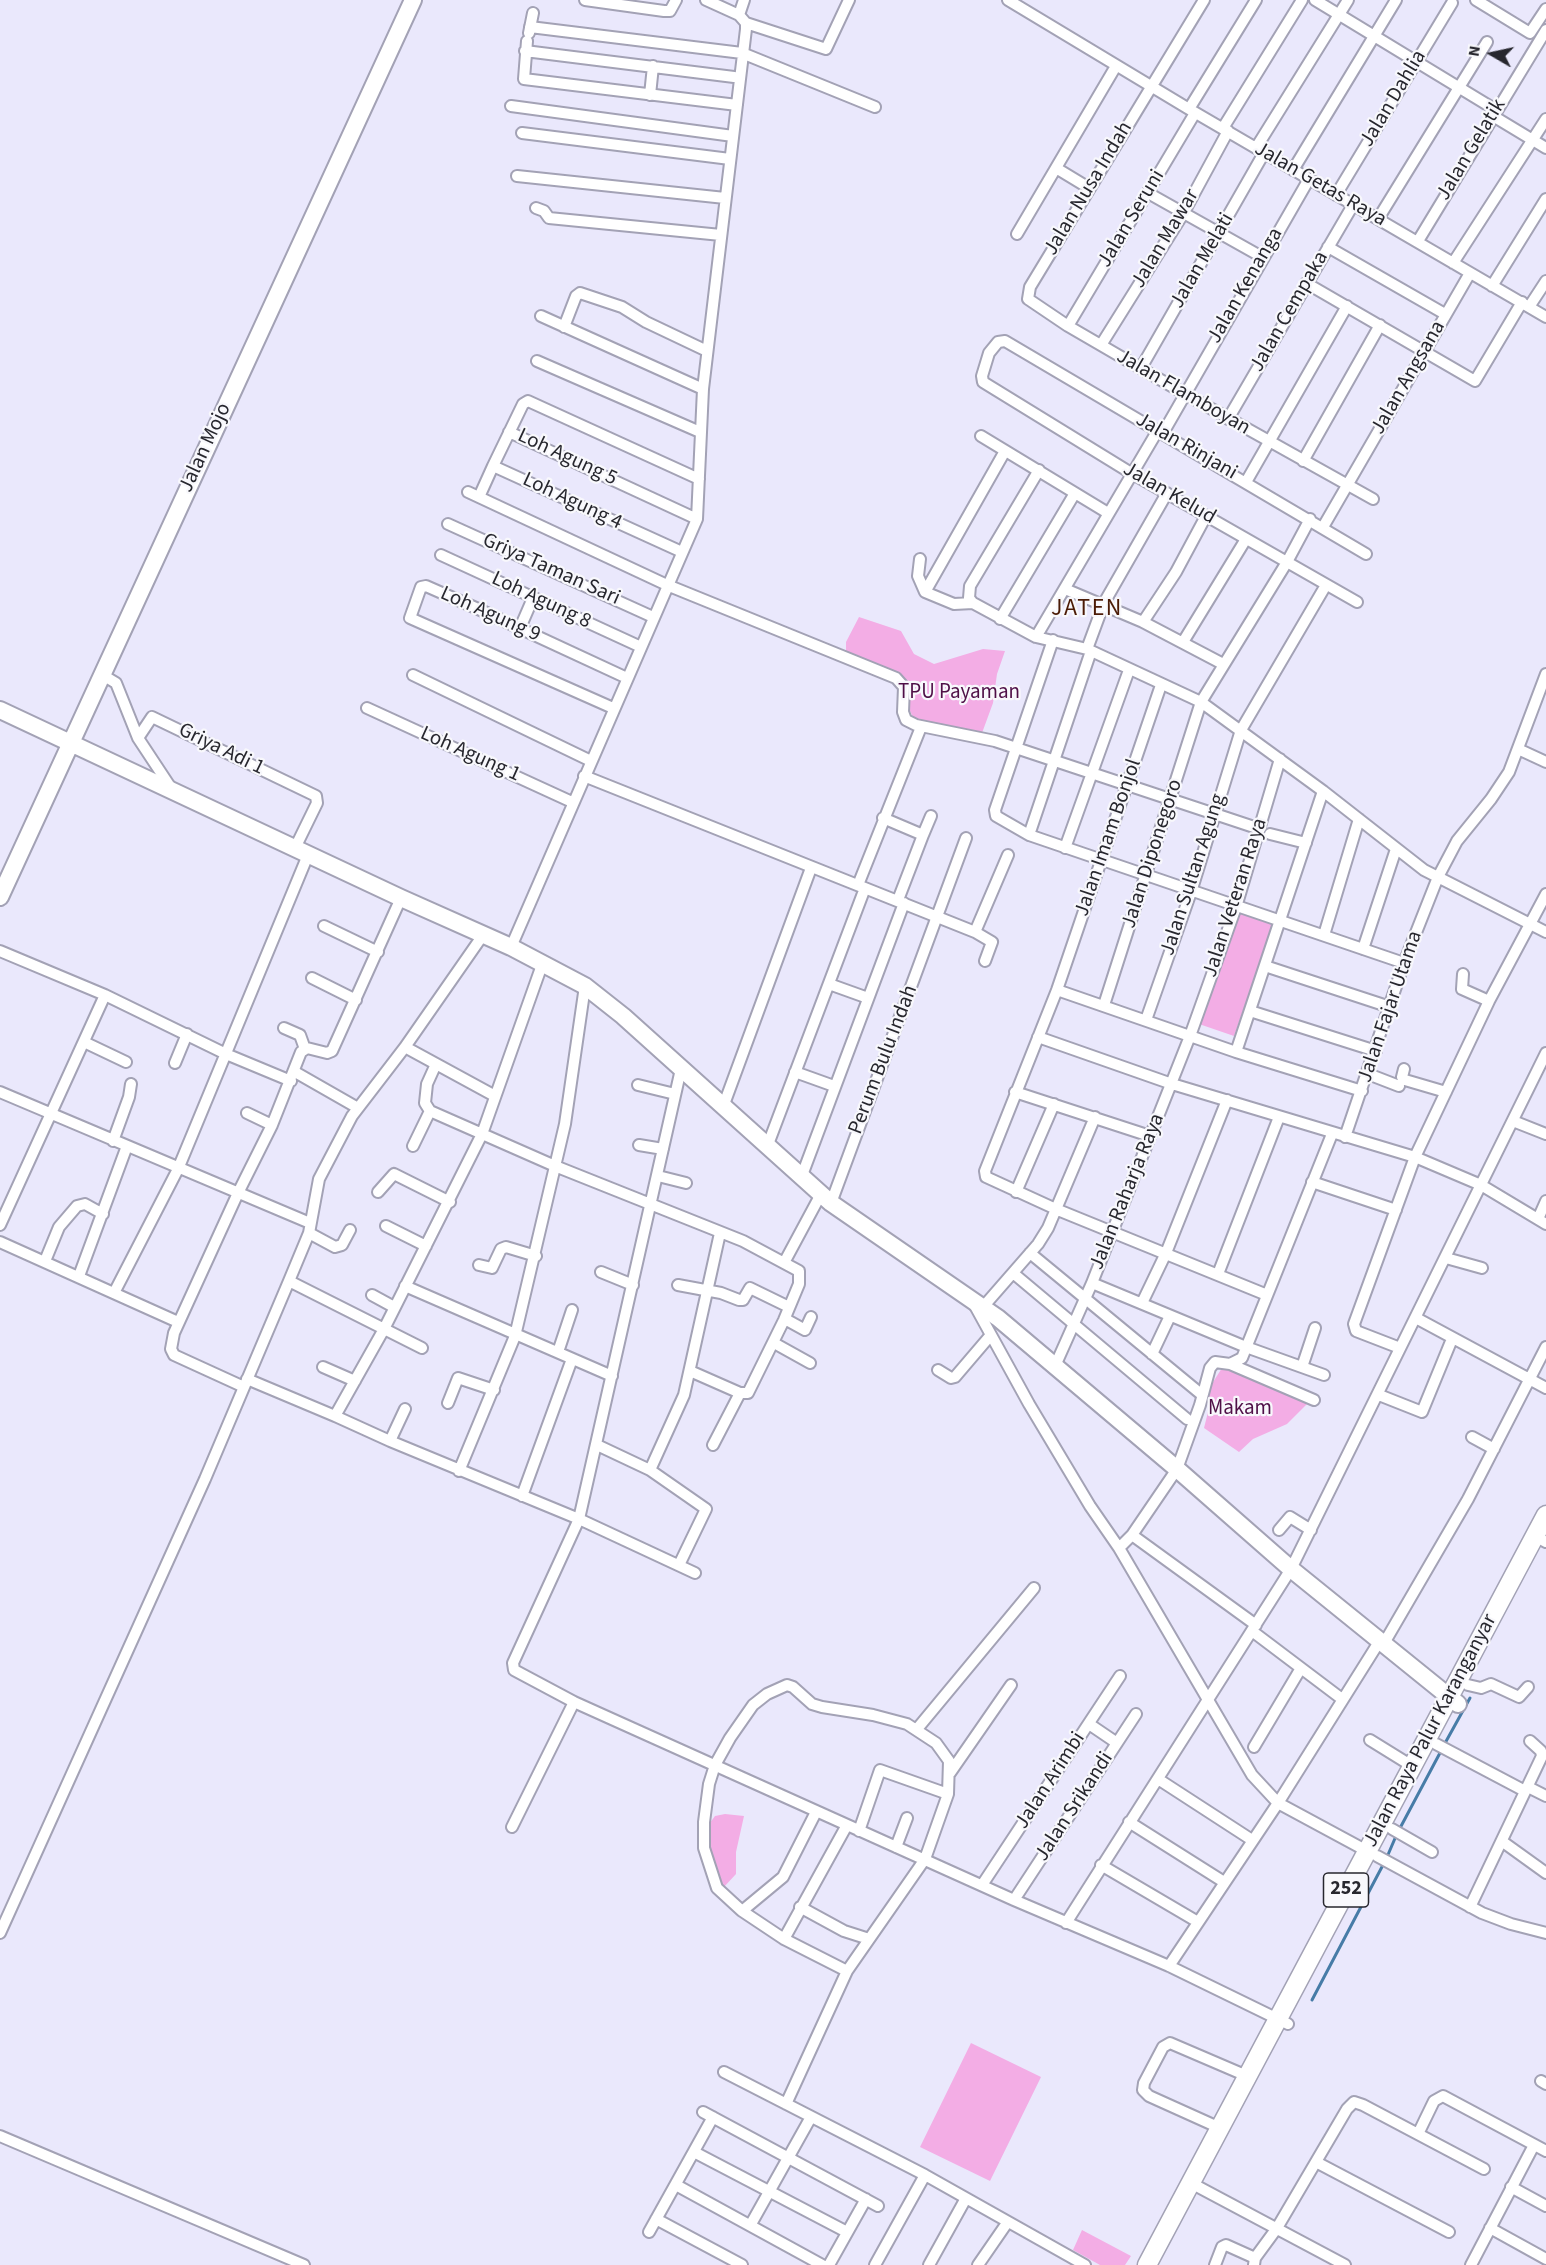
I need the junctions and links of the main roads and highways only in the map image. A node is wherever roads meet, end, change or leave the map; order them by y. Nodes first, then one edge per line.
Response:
1 (413, 0) edge
2 (0, 710) edge
3 (70, 742) junction
4 (0, 897) edge
5 (1546, 1515) edge
6 (1543, 1539) edge
7 (1453, 1700) junction
8 (1392, 1829) junction
9 (1283, 2021) junction
10 (1196, 2185) junction
11 (1147, 2265) edge
12 (1160, 2265) edge

1 - 3 main road, Jalan Mojo
2 - 3 main road
3 - 4 main road, Jalan Mojo
3 - 7 main road
5 - 6 main road, Jalan Raya Palur Karanganyar / 252
6 - 7 main road, Jalan Raya Palur Karanganyar / 252
6 - 7 main road, Jalan Raya Palur Karanganyar / 252
7 - 8 main road, Jalan Raya Palur Karanganyar / 252
7 - 8 main road, Jalan Raya Palur Karanganyar / 252
8 - 9 main road, Jalan Raya Palur Karanganyar / 252
9 - 10 main road, Jalan Raya Palur Karanganyar / 252
9 - 10 main road, Jalan Raya Palur Karanganyar / 252
10 - 11 main road, Jalan Raya Palur Karanganyar / 252
10 - 12 main road, Jalan Raya Palur Karanganyar / 252

